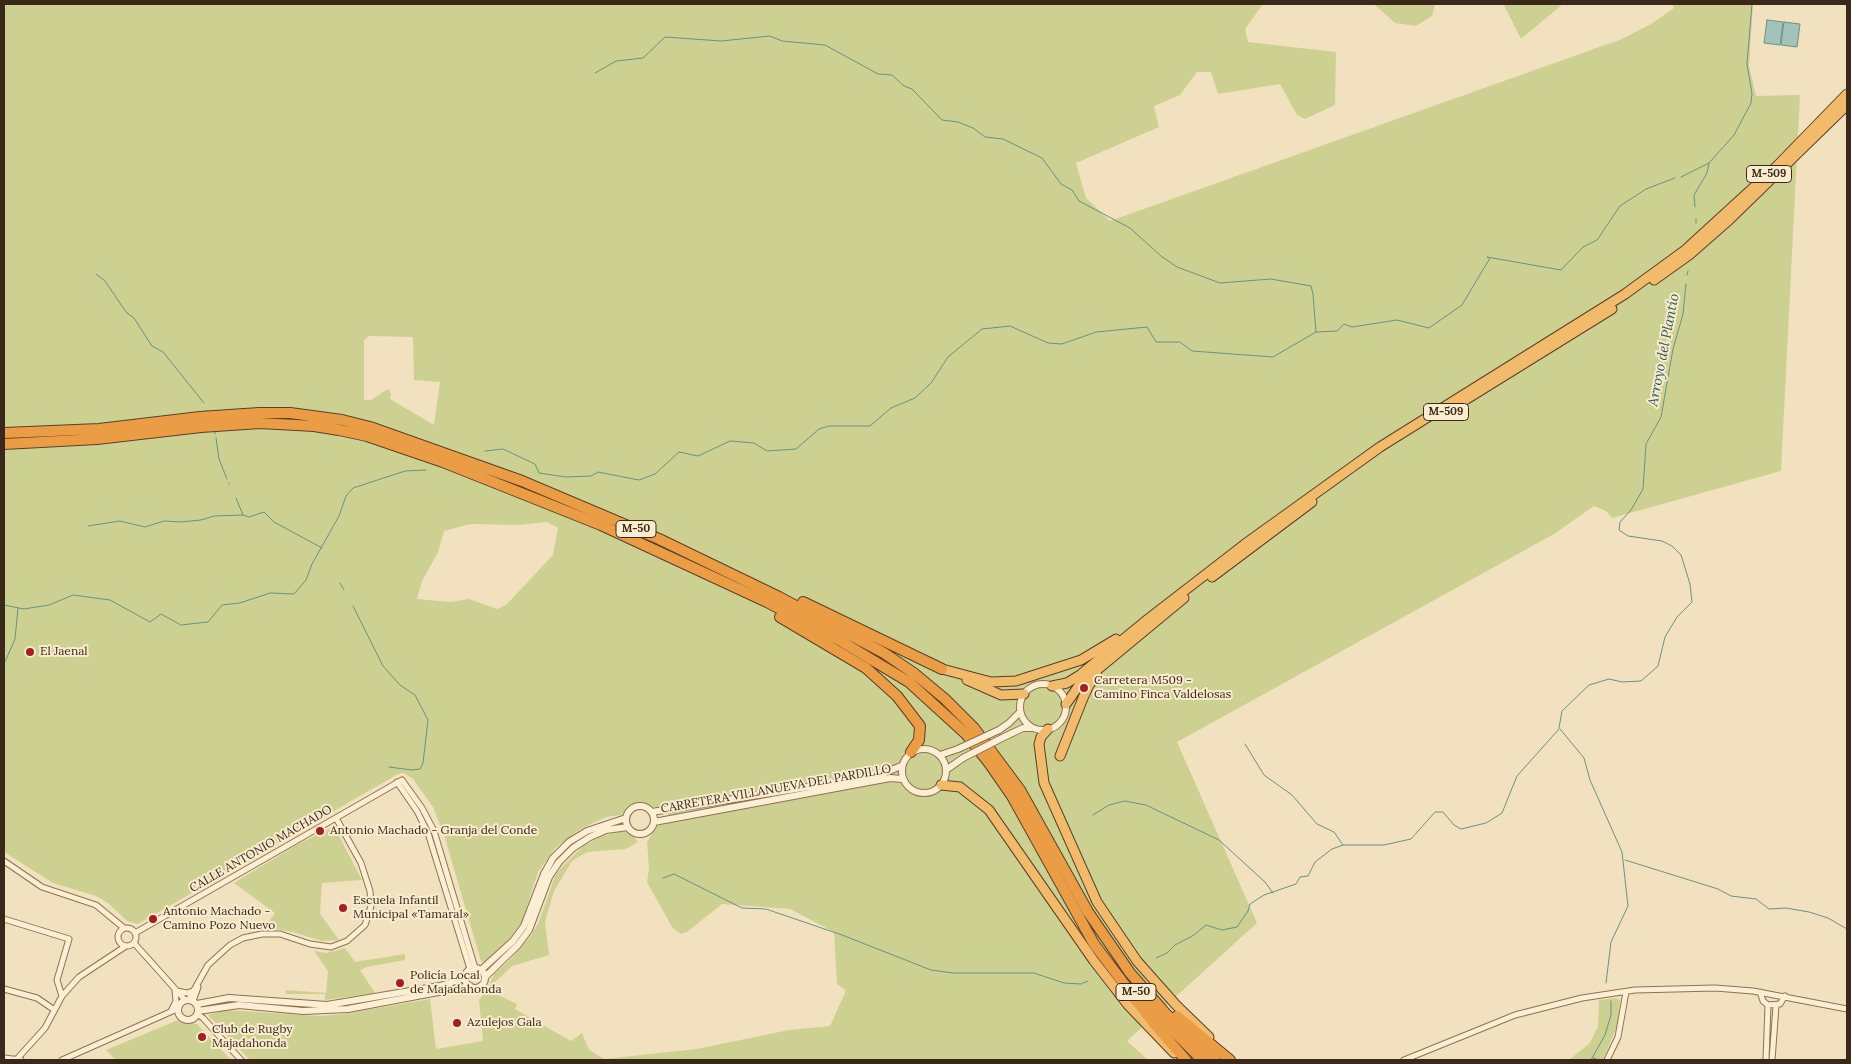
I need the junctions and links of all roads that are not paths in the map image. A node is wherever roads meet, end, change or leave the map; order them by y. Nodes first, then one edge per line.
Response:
1 (1847, 94) edge
2 (1847, 105) edge
3 (1824, 122) junction
4 (4, 434) edge
5 (4, 444) edge
6 (659, 539) junction
7 (1244, 544) junction
8 (663, 554) junction
9 (1140, 634) junction
10 (942, 669) junction
11 (1052, 686) junction
12 (1024, 694) junction
13 (1066, 704) junction
14 (1020, 712) junction
15 (1032, 728) junction
16 (1048, 729) junction
17 (911, 752) junction
18 (940, 755) junction
19 (1060, 756) dead end
20 (902, 766) junction
21 (946, 770) junction
22 (902, 779) junction
23 (941, 785) junction
24 (652, 812) junction
25 (336, 818) junction
26 (626, 818) junction
27 (654, 822) junction
28 (628, 827) junction
29 (4, 861) edge
30 (1079, 915) junction
31 (4, 918) edge
32 (114, 918) junction
33 (124, 928) junction
34 (136, 933) junction
35 (118, 936) junction
36 (134, 943) junction
37 (126, 946) junction
38 (1112, 947) junction
39 (110, 955) junction
40 (476, 969) junction
41 (485, 977) junction
42 (465, 978) junction
43 (470, 986) junction
44 (4, 989) edge
45 (174, 990) junction
46 (195, 992) junction
47 (1626, 992) junction
48 (1760, 992) junction
49 (62, 996) junction
50 (1785, 996) junction
51 (1768, 1005) junction
52 (1776, 1006) junction
53 (196, 1008) junction
54 (53, 1009) junction
55 (1847, 1009) edge
56 (178, 1012) junction
57 (169, 1014) junction
58 (4, 1058) edge
59 (18, 1060) edge
60 (62, 1060) edge
61 (241, 1060) edge
62 (1181, 1060) edge
63 (1186, 1060) edge
64 (1202, 1060) edge
65 (1215, 1060) edge
66 (1230, 1060) edge
67 (1236, 1060) edge
68 (1404, 1060) edge
69 (1607, 1060) edge
70 (1766, 1060) edge
71 (1772, 1060) edge

1 - 3 highway, M-509
2 - 3 highway, M-509
3 - 7 highway, M-509
3 - 9 highway, M-509
4 - 6 highway, M-50
5 - 8 highway, M-50
6 - 10 highway
6 - 38 highway, M-50
7 - 10 highway
7 - 11 highway, M-509
8 - 17 highway
8 - 30 highway, M-50
9 - 13 highway, M-509
9 - 19 highway
10 - 12 highway
11 - 12 street, M-509
11 - 13 street
12 - 14 street
13 - 16 street, M-509
14 - 15 street
14 - 18 street, bridge
15 - 16 street
15 - 21 street, bridge
16 - 67 highway
17 - 18 street
17 - 20 street
18 - 21 street
20 - 22 street
20 - 24 street, CARRETERA VILLANUEVA DEL PARDILLO
21 - 23 street
22 - 23 street
22 - 27 street, CARRETERA VILLANUEVA DEL PARDILLO
23 - 62 highway
24 - 26 street
24 - 27 street
25 - 34 street, CALLE ANTONIO MACHADO
25 - 40 street, CALLE ANTONIO MACHADO
25 - 46 street
26 - 28 street
26 - 40 street
27 - 28 street
28 - 41 street
29 - 32 street
30 - 63 highway
30 - 64 highway, M-50
31 - 49 street
32 - 33 street
32 - 35 street
33 - 34 street
33 - 35 street
34 - 36 street
35 - 37 street
35 - 39 street
36 - 37 street
36 - 45 street
37 - 39 street
38 - 65 highway, M-50
38 - 66 highway
39 - 49 street
40 - 41 street
40 - 42 street
41 - 43 street
42 - 43 street
42 - 53 street
43 - 53 street
44 - 54 street
45 - 46 street
45 - 53 street
45 - 57 street
46 - 53 street
46 - 53 street
47 - 48 street
47 - 68 street
47 - 69 street
48 - 50 street
48 - 51 street
49 - 54 street
50 - 52 street
50 - 55 street
51 - 52 street
51 - 70 street
52 - 71 street
53 - 56 street
53 - 56 street
53 - 61 street
54 - 59 street
56 - 57 street
57 - 60 street
58 - 59 street

